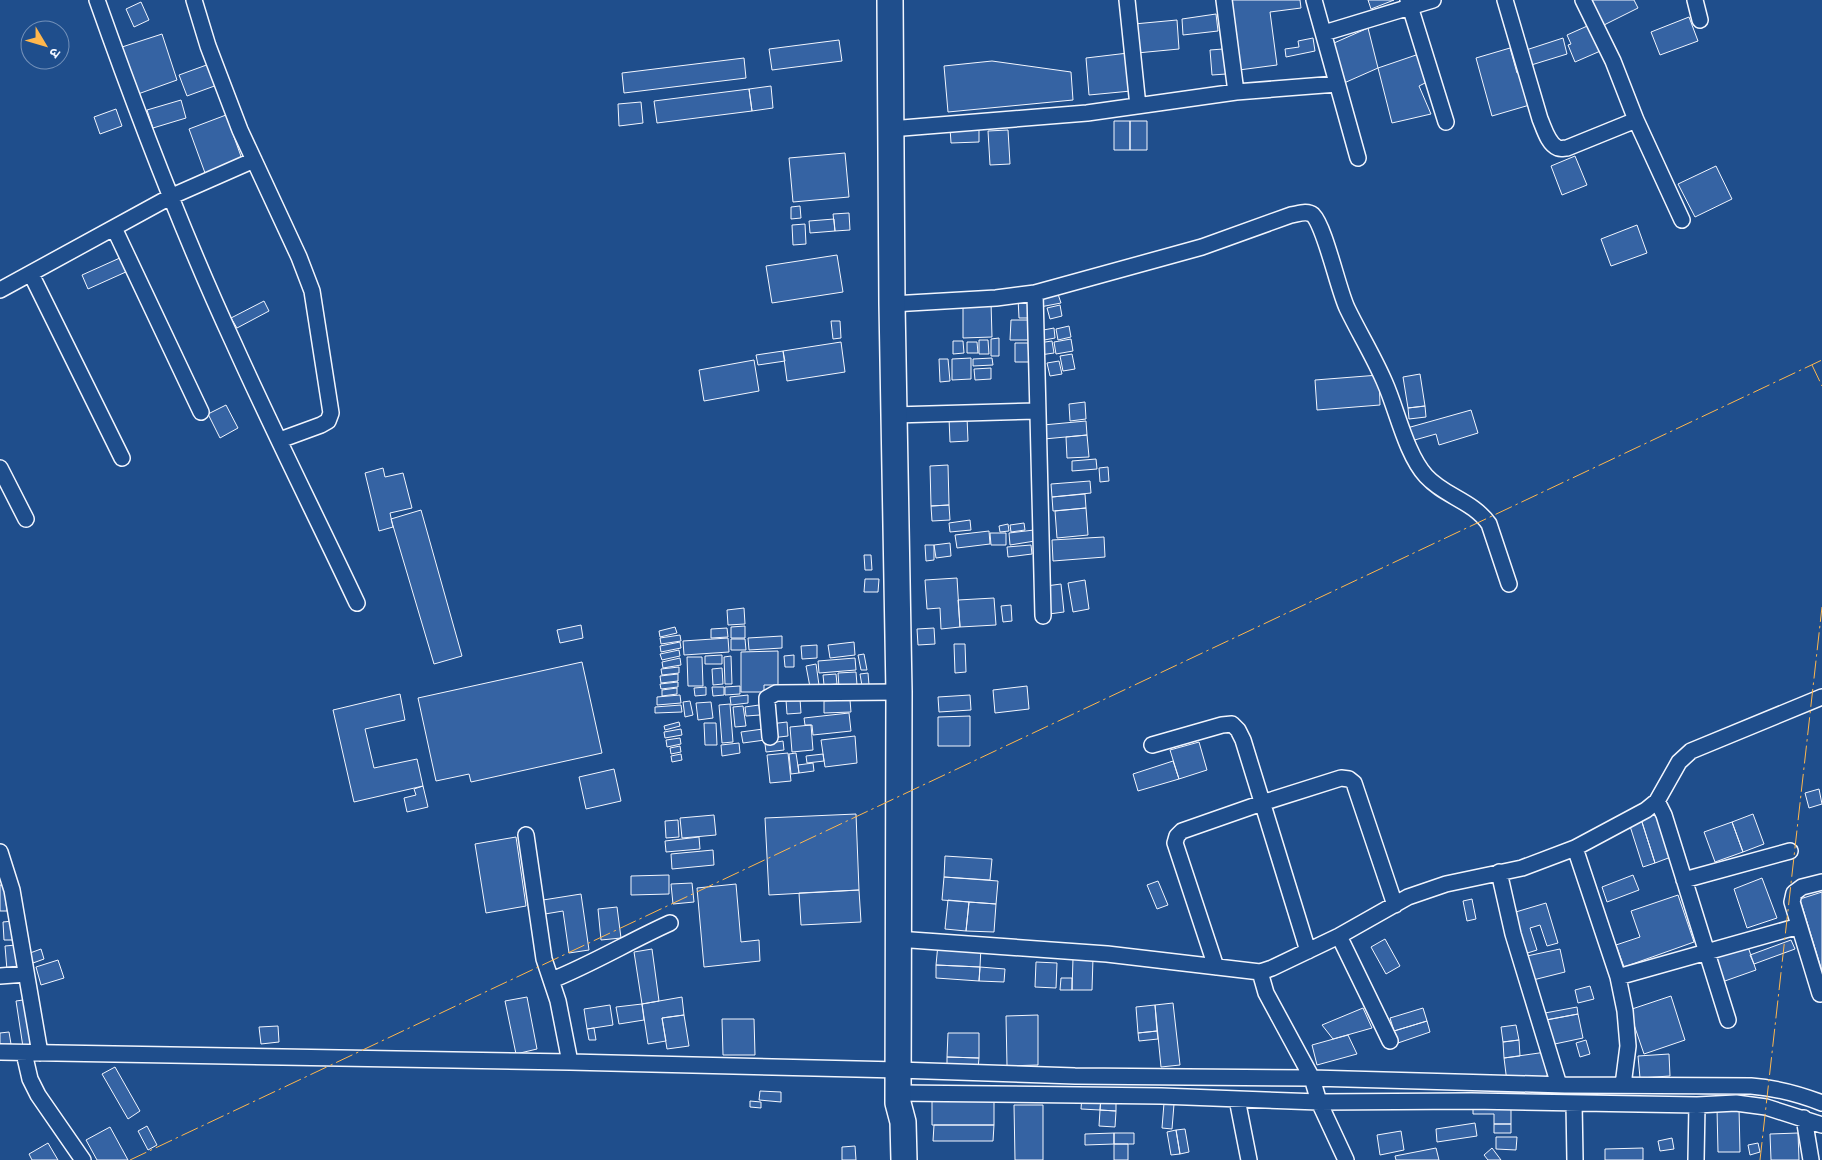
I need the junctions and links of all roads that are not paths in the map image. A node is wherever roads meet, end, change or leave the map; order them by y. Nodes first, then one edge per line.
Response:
1 (97, 0) edge
2 (194, 0) edge
3 (890, 0) edge
4 (1127, 0) edge
5 (1224, 0) edge
6 (1314, 0) edge
7 (1433, 0) edge
8 (1505, 0) edge
9 (1583, 0) edge
10 (1694, 0) edge
11 (1409, 4) edge
12 (1700, 20) dead end
13 (1324, 33) junction
14 (1337, 84) junction
15 (1236, 92) junction
16 (1138, 106) junction
17 (1636, 120) junction
18 (1446, 122) dead end
19 (890, 129) junction
20 (1358, 158) dead end
21 (254, 160) junction
22 (170, 197) junction
23 (1682, 220) dead end
24 (114, 228) junction
25 (31, 274) junction
26 (0, 290) edge
27 (1035, 294) junction
28 (892, 304) junction
29 (1037, 411) junction
30 (201, 412) dead end
31 (894, 415) junction
32 (280, 440) junction
33 (122, 458) dead end
34 (0, 468) edge
35 (26, 519) dead end
36 (1509, 584) dead end
37 (357, 603) dead end
38 (1043, 616) dead end
39 (900, 692) junction
40 (1822, 697) edge
41 (770, 737) dead end
42 (1152, 745) dead end
43 (1657, 800) junction
44 (1262, 803) junction
45 (526, 835) dead end
46 (1575, 848) junction
47 (1790, 851) dead end
48 (0, 852) edge
49 (1499, 872) junction
50 (1684, 880) junction
51 (5, 881) edge
52 (1822, 882) edge
53 (1395, 905) junction
54 (670, 923) dead end
55 (1800, 926) junction
56 (1339, 936) junction
57 (897, 939) junction
58 (1308, 951) junction
59 (1706, 951) junction
60 (1216, 967) junction
61 (1260, 972) junction
62 (26, 974) junction
63 (0, 976) edge
64 (1618, 978) junction
65 (552, 980) junction
66 (1820, 994) dead end
67 (1728, 1020) dead end
68 (1390, 1041) dead end
69 (0, 1052) edge
70 (24, 1053) junction
71 (40, 1053) junction
72 (570, 1062) junction
73 (1559, 1084) junction
74 (1624, 1085) junction
75 (898, 1089) junction
76 (1316, 1091) junction
77 (1237, 1099) junction
78 (1574, 1103) junction
79 (1822, 1103) edge
80 (1697, 1105) junction
81 (1804, 1118) junction
82 (1822, 1125) edge
83 (83, 1160) edge
84 (889, 1160) edge
85 (904, 1160) edge
86 (1249, 1160) edge
87 (1346, 1160) edge
88 (1575, 1160) edge
89 (1696, 1160) edge
90 (1811, 1160) edge

1 - 22 street
2 - 21 street
3 - 19 highway
4 - 16 street
5 - 15 street
6 - 13 street
7 - 11 street
8 - 17 street
9 - 17 street
10 - 12 street
11 - 13 street
11 - 18 street
13 - 14 street
14 - 15 street
14 - 20 street
15 - 16 street
16 - 19 street
17 - 23 street
19 - 28 highway
21 - 22 street
21 - 32 street
22 - 24 street
22 - 32 street
24 - 25 street
24 - 30 street
25 - 26 street
25 - 33 street
27 - 28 street
27 - 29 street
27 - 36 street
28 - 31 highway
29 - 31 street
29 - 38 street
31 - 39 highway
32 - 37 street
34 - 35 street
39 - 41 street
39 - 57 highway
40 - 43 street
42 - 44 street
43 - 46 street
43 - 50 street
44 - 53 street
44 - 58 street
44 - 60 street
45 - 65 street
46 - 49 street
46 - 64 street
47 - 50 street
48 - 51 street
49 - 53 street
49 - 73 street
50 - 59 street
51 - 62 street
52 - 55 street
53 - 56 street
54 - 65 street
55 - 59 street
55 - 66 street
56 - 58 street
56 - 68 street
57 - 60 street
57 - 75 highway
58 - 61 street
59 - 64 street
59 - 67 street
60 - 61 street
61 - 76 street
62 - 63 street
62 - 71 street
64 - 74 street
65 - 72 street
69 - 70 street
70 - 71 street
70 - 83 street
71 - 72 street
72 - 75 street
73 - 74 street
73 - 76 street
74 - 79 street
75 - 76 street
75 - 77 street
75 - 84 highway
75 - 85 highway
76 - 77 street
76 - 78 street
76 - 87 street
77 - 86 street
78 - 80 street
78 - 88 street
80 - 81 street
80 - 89 street
81 - 82 street
81 - 90 street

